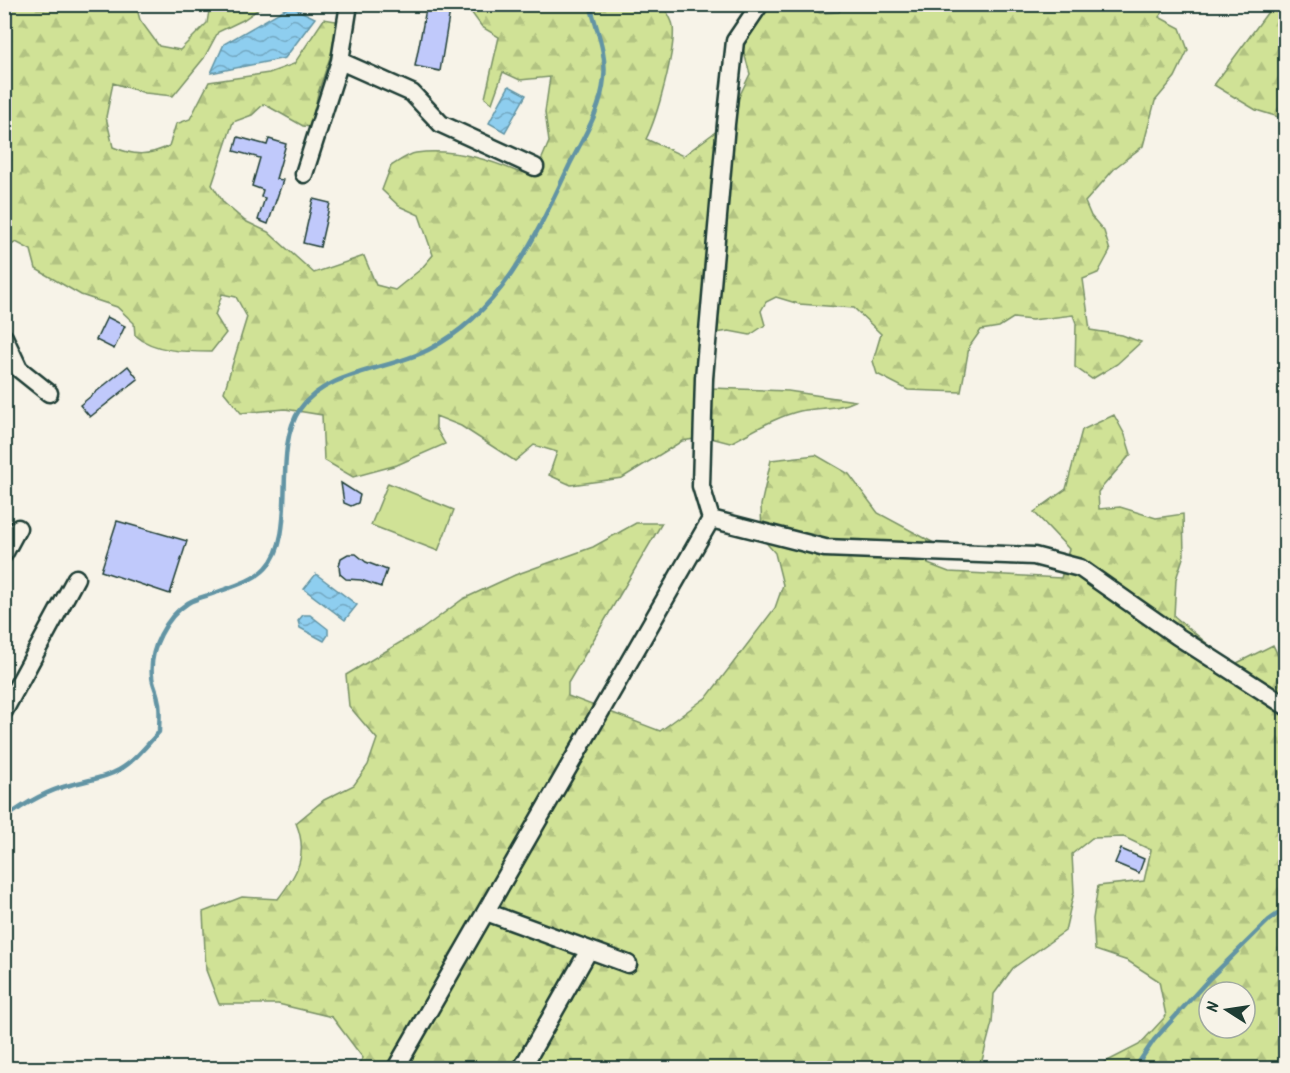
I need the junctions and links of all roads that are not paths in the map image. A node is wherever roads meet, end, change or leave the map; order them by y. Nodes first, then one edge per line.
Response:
1 (349, 4) edge
2 (760, 4) edge
3 (340, 61) junction
4 (535, 167) dead end
5 (304, 174) dead end
6 (4, 337) edge
7 (49, 393) dead end
8 (711, 519) junction
9 (18, 528) dead end
10 (4, 554) edge
11 (76, 578) dead end
12 (1286, 706) edge
13 (4, 711) edge
14 (486, 912) junction
15 (589, 950) junction
16 (628, 964) dead end
17 (396, 1068) edge
18 (522, 1068) edge

1 - 3 street
2 - 8 street
3 - 4 street
3 - 5 street
6 - 7 street
8 - 12 street
8 - 14 street
9 - 10 street
11 - 13 street
14 - 15 street
14 - 17 street
15 - 16 street
15 - 18 street

